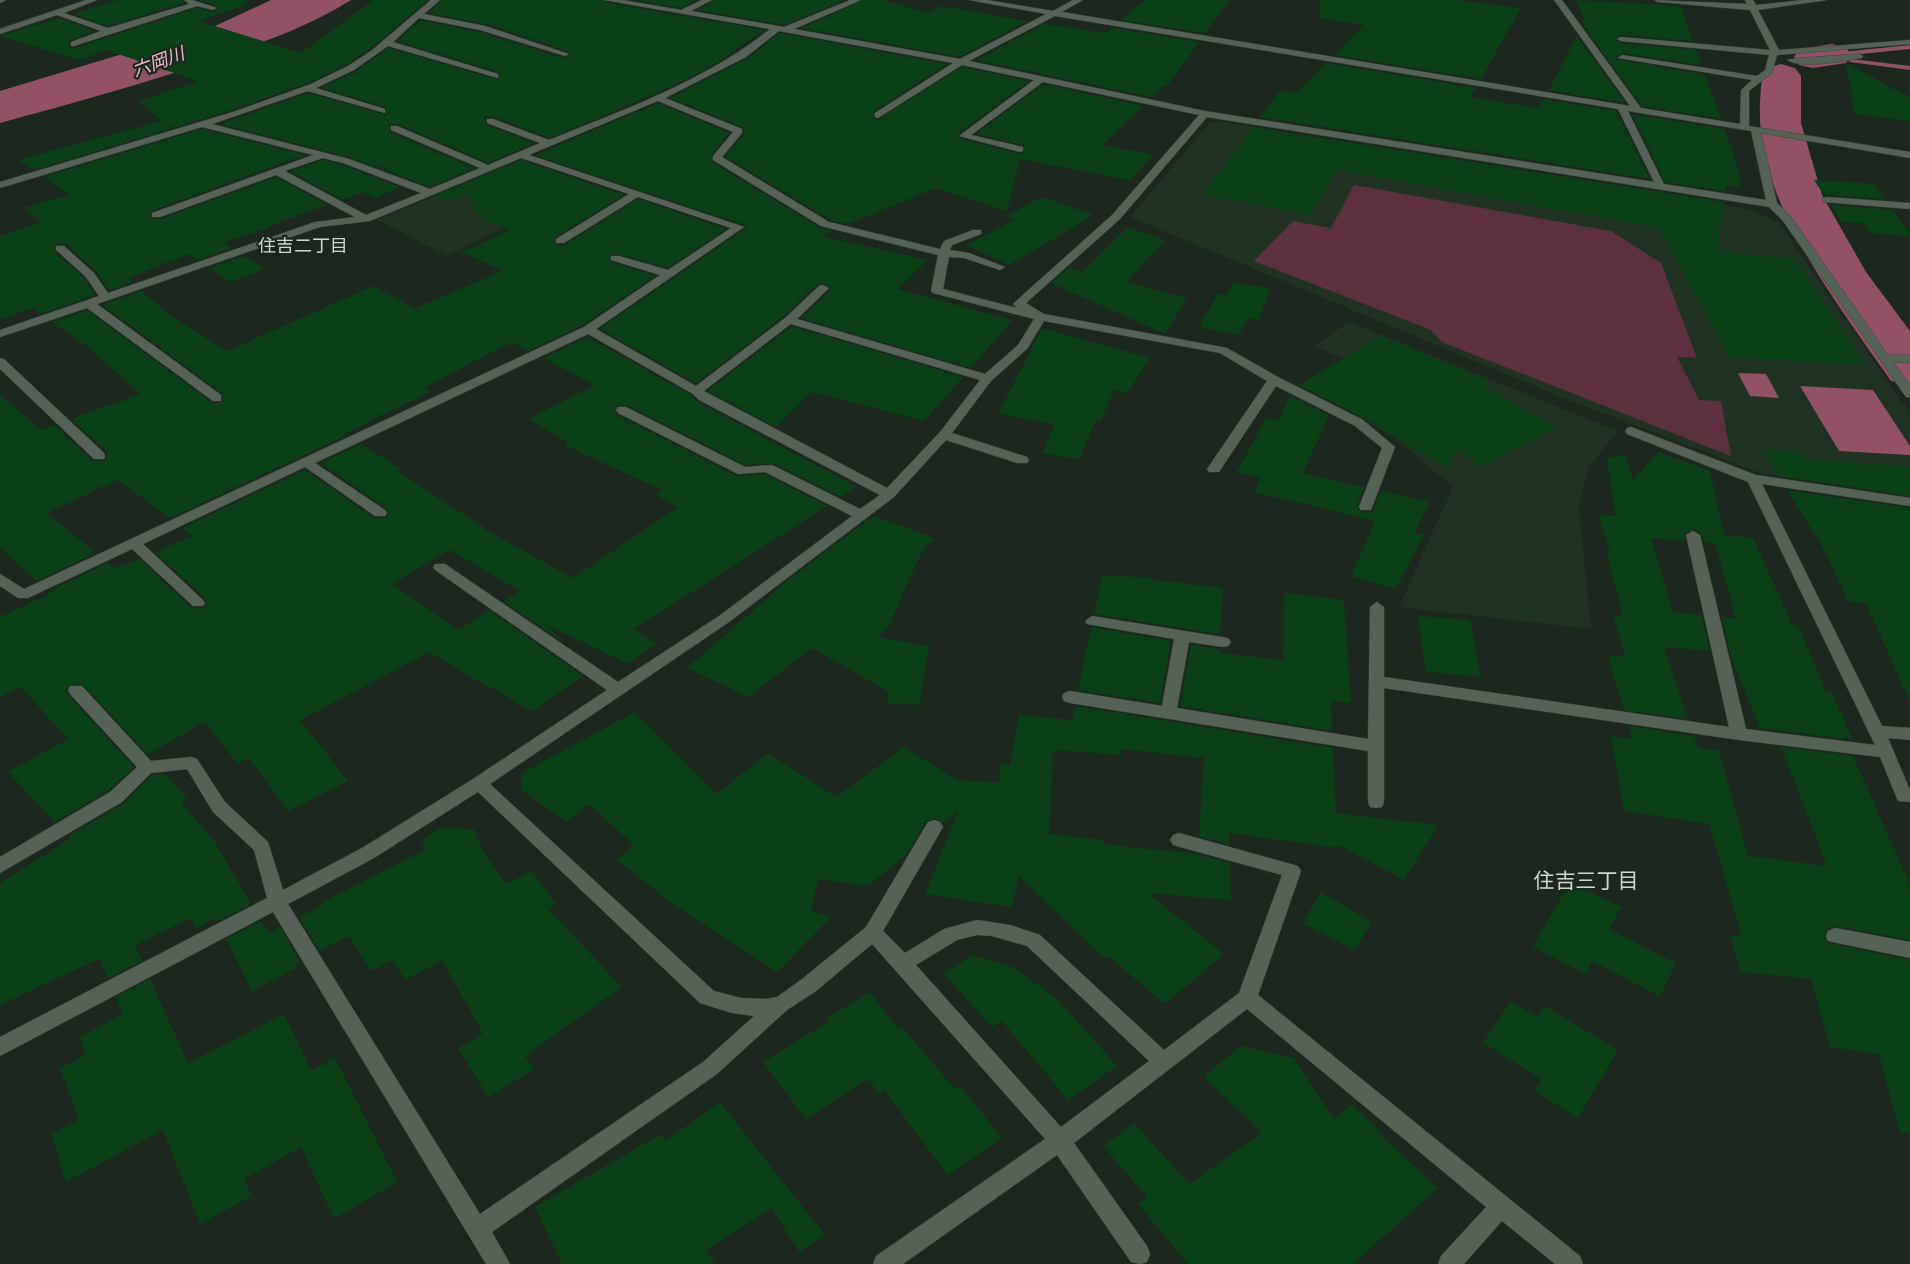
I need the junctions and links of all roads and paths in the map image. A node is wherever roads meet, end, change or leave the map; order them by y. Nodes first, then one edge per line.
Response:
1 (93, 0) edge
2 (436, 0) edge
3 (608, 0) edge
4 (708, 0) edge
5 (857, 0) edge
6 (973, 0) edge
7 (1079, 0) edge
8 (1558, 0) edge
9 (1658, 0) edge
10 (1822, 0) edge
11 (186, 1) edge
12 (196, 4) junction
13 (1751, 5) edge
14 (213, 8) dead end
15 (683, 12) junction
16 (58, 13) junction
17 (1055, 13) junction
18 (417, 15) junction
19 (782, 28) junction
20 (108, 31) junction
21 (0, 32) edge
22 (1669, 34) dead end
23 (1621, 39) dead end
24 (1910, 42) edge
25 (388, 43) junction
26 (74, 44) dead end
27 (1772, 44) junction
28 (1910, 51) edge
29 (565, 54) dead end
30 (1773, 56) junction
31 (1622, 58) dead end
32 (961, 62) junction
33 (495, 76) dead end
34 (1759, 79) junction
35 (1040, 80) junction
36 (307, 88) junction
37 (658, 98) junction
38 (1621, 106) junction
39 (1637, 109) junction
40 (382, 111) dead end
41 (1205, 114) junction
42 (878, 115) dead end
43 (490, 121) dead end
44 (203, 124) junction
45 (1744, 127) junction
46 (394, 128) dead end
47 (1755, 129) junction
48 (548, 143) junction
49 (1020, 149) dead end
50 (1905, 154) edge
51 (323, 155) junction
52 (520, 155) junction
53 (1910, 168) edge
54 (489, 169) junction
55 (277, 171) junction
56 (0, 185) edge
57 (1660, 186) junction
58 (431, 193) junction
59 (637, 193) junction
60 (1827, 200) dead end
61 (1772, 204) junction
62 (1910, 206) edge
63 (156, 215) dead end
64 (366, 219) junction
65 (977, 232) dead end
66 (560, 241) dead end
67 (60, 248) dead end
68 (944, 253) junction
69 (615, 258) dead end
70 (1000, 267) dead end
71 (668, 274) junction
72 (823, 288) dead end
73 (106, 298) junction
74 (89, 304) junction
75 (1041, 317) junction
76 (789, 320) junction
77 (588, 329) junction
78 (0, 334) edge
79 (1888, 358) junction
80 (1910, 359) edge
81 (0, 362) edge
82 (987, 378) junction
83 (1274, 380) junction
84 (697, 391) junction
85 (1910, 394) edge
86 (217, 398) dead end
87 (622, 410) dead end
88 (1631, 431) dead end
89 (944, 435) junction
90 (99, 456) dead end
91 (1022, 460) dead end
92 (307, 463) junction
93 (1214, 469) dead end
94 (1753, 479) junction
95 (889, 494) junction
96 (1910, 502) edge
97 (1366, 507) dead end
98 (380, 513) dead end
99 (861, 515) junction
100 (1693, 535) dead end
101 (134, 543) junction
102 (440, 567) dead end
103 (0, 579) edge
104 (198, 603) dead end
105 (1377, 607) dead end
106 (1092, 621) dead end
107 (1182, 636) junction
108 (1223, 642) dead end
109 (1376, 681) junction
110 (76, 690) dead end
111 (618, 690) junction
112 (1070, 697) dead end
113 (1168, 714) junction
114 (1877, 731) junction
115 (1739, 734) junction
116 (1910, 734) edge
117 (1377, 746) junction
118 (1886, 752) junction
119 (147, 767) junction
120 (479, 783) junction
121 (1910, 796) edge
122 (1376, 802) dead end
123 (934, 827) dead end
124 (1179, 840) dead end
125 (0, 866) edge
126 (278, 902) junction
127 (873, 932) junction
128 (1835, 936) dead end
129 (1910, 950) edge
130 (903, 964) junction
131 (1247, 998) junction
132 (778, 1006) junction
133 (0, 1047) edge
134 (1164, 1062) junction
135 (1060, 1141) junction
136 (1501, 1206) junction
137 (478, 1228) junction
138 (1139, 1254) dead end
139 (500, 1264) edge
140 (884, 1264) edge
141 (1449, 1264) edge
142 (1572, 1264) edge

1 - 16 street
2 - 18 street
3 - 15 street
4 - 15 street
5 - 19 street
6 - 17 street
7 - 17 street
8 - 39 street
9 - 13 street
10 - 13 street
11 - 12 street
12 - 14 street
12 - 20 street
13 - 27 street
15 - 19 street
16 - 20 street
16 - 21 street
17 - 32 street
17 - 38 street
18 - 25 street
18 - 29 street
19 - 32 street
19 - 37 street
20 - 26 street
22 - 27 street
23 - 30 street
24 - 30 street
25 - 33 street
25 - 36 street
27 - 30 street
28 - 30 street
30 - 34 street
31 - 34 street
32 - 35 street
32 - 42 street
34 - 45 street
35 - 41 street
35 - 49 street
36 - 40 street
36 - 44 street
37 - 48 street
37 - 68 street
38 - 39 street
38 - 57 street
39 - 45 street
41 - 57 street
41 - 75 street
43 - 48 street
44 - 51 street
44 - 56 street
45 - 47 street
46 - 54 street
47 - 50 street
47 - 61 street
48 - 52 street
50 - 53 street
51 - 55 street
51 - 58 street
52 - 54 street
52 - 59 street
54 - 58 street
55 - 63 street
55 - 64 street
57 - 61 street
58 - 64 street
59 - 66 street
59 - 71 street
60 - 62 street
61 - 79 street
64 - 73 street
65 - 68 street
67 - 73 street
68 - 70 street
68 - 75 street
69 - 71 street
71 - 77 street
72 - 76 street
73 - 74 street
74 - 78 street
74 - 86 street
75 - 82 street
75 - 83 street
76 - 82 street
76 - 84 street
77 - 84 street
77 - 92 street
79 - 80 street
79 - 85 street
81 - 90 street
82 - 89 street
83 - 93 street
83 - 97 street
84 - 95 street
87 - 99 street
88 - 94 street
89 - 91 street
89 - 95 street
92 - 98 street
92 - 101 street
94 - 96 street
94 - 114 street
95 - 99 street
99 - 111 street
100 - 115 street
101 - 103 street
101 - 104 street
102 - 111 street
105 - 109 street
106 - 107 street
107 - 108 street
107 - 113 street
109 - 115 street
109 - 117 street
110 - 119 street
111 - 120 street
112 - 113 street
113 - 117 street
114 - 116 street
114 - 118 street
115 - 118 street
117 - 122 street
118 - 121 street
119 - 125 street
119 - 126 street
120 - 126 street
120 - 132 street
123 - 127 street
124 - 131 street
126 - 133 street
126 - 137 street
127 - 130 street
127 - 132 street
128 - 129 street
130 - 134 street
130 - 135 street
131 - 134 street
131 - 136 street
132 - 137 street
134 - 135 street
135 - 138 street
135 - 140 street
136 - 141 street
136 - 142 street
137 - 139 street

